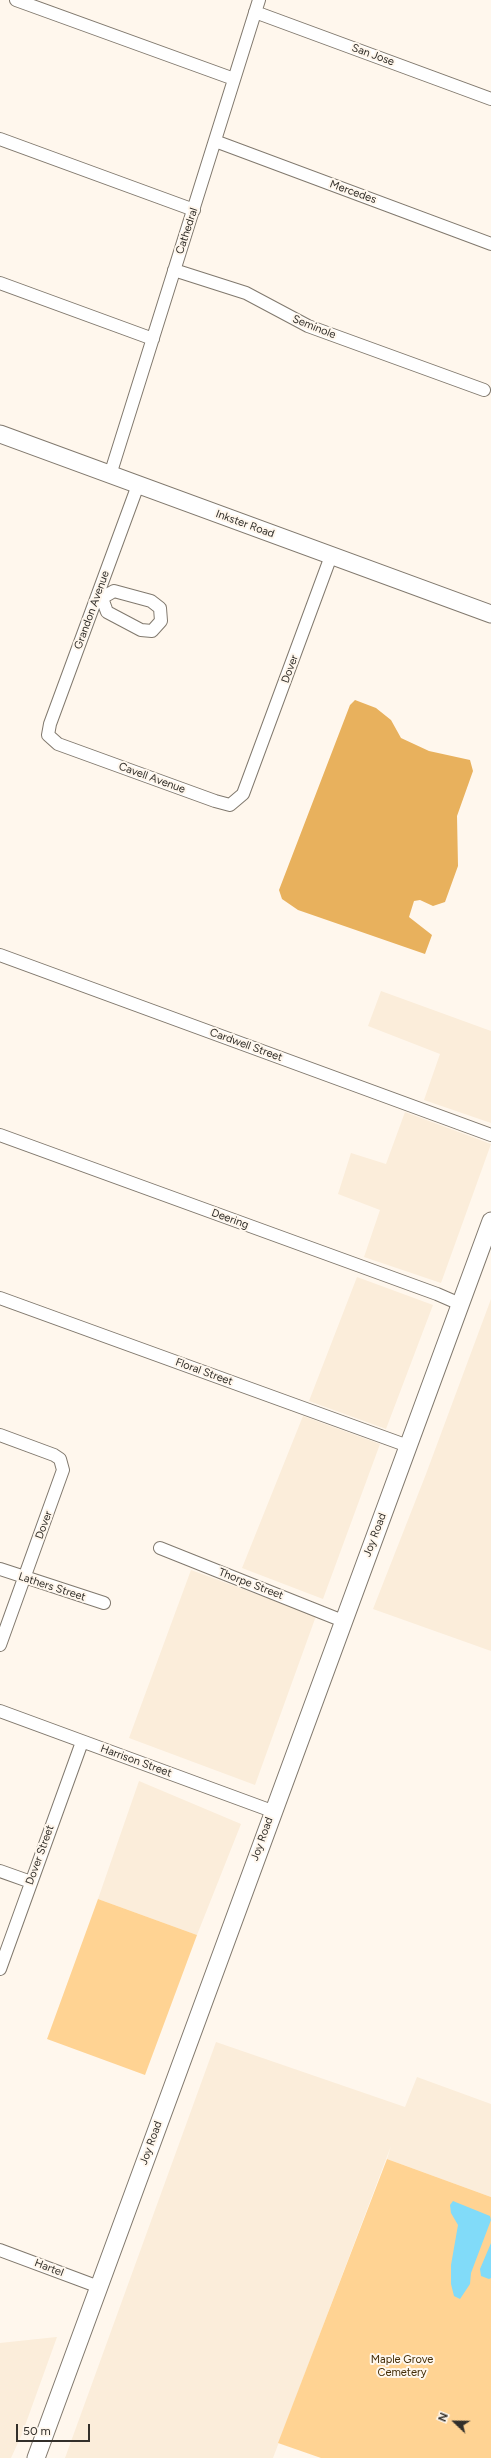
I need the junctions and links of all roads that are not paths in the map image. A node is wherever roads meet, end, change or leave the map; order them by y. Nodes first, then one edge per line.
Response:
1 (16, 0) edge
2 (257, 6) edge
3 (234, 79) junction
4 (491, 99) edge
5 (0, 139) edge
6 (215, 141) junction
7 (194, 210) junction
8 (491, 244) edge
9 (174, 270) junction
10 (0, 283) edge
11 (153, 339) junction
12 (484, 390) dead end
13 (0, 434) edge
14 (112, 468) junction
15 (138, 485) junction
16 (332, 556) junction
17 (100, 598) junction
18 (491, 614) edge
19 (48, 735) joint
20 (248, 782) joint
21 (0, 955) edge
22 (0, 1135) edge
23 (491, 1135) edge
24 (491, 1221) edge
25 (0, 1298) edge
26 (460, 1304) junction
27 (4, 1436) edge
28 (408, 1446) junction
29 (160, 1548) dead end
30 (0, 1569) edge
31 (24, 1578) junction
32 (104, 1603) dead end
33 (343, 1620) junction
34 (0, 1645) edge
35 (0, 1711) edge
36 (82, 1742) junction
37 (272, 1811) junction
38 (0, 1871) edge
39 (31, 1882) junction
40 (0, 1969) edge
41 (0, 2250) edge
42 (99, 2287) junction
43 (36, 2458) edge

1 - 3 street
2 - 3 street, Cathedral
2 - 4 street, San Jose
3 - 6 street, Cathedral
5 - 7 street
6 - 7 street, Cathedral
6 - 8 street, Mercedes
7 - 9 street, Cathedral
9 - 11 street, Cathedral
9 - 12 street, Seminole
10 - 11 street
11 - 14 street, Cathedral
13 - 14 main road, Inkster Road
14 - 15 main road, Inkster Road
15 - 16 main road, Inkster Road
15 - 17 street, Grandon Avenue
16 - 18 main road, Inkster Road
16 - 20 street, Dover
17 - 17 street
17 - 19 street, Grandon Avenue
19 - 20 street, Cavell Avenue
21 - 23 street, Cardwell Street
22 - 26 street, Deering
24 - 26 main road, Joy Road
25 - 28 street, Floral Street
26 - 28 main road, Joy Road
27 - 31 street, Dover
28 - 33 main road, Joy Road
29 - 33 street, Thorpe Street
30 - 31 street, Lathers Street
31 - 32 street, Lathers Street
31 - 34 street, Dover
33 - 37 main road, Joy Road
35 - 36 street, Harrison Street
36 - 37 street, Harrison Street
36 - 39 street, Dover Street
37 - 42 main road, Joy Road
38 - 39 street
39 - 40 street, Dover Street
41 - 42 street, Hartel
42 - 43 main road, Joy Road

